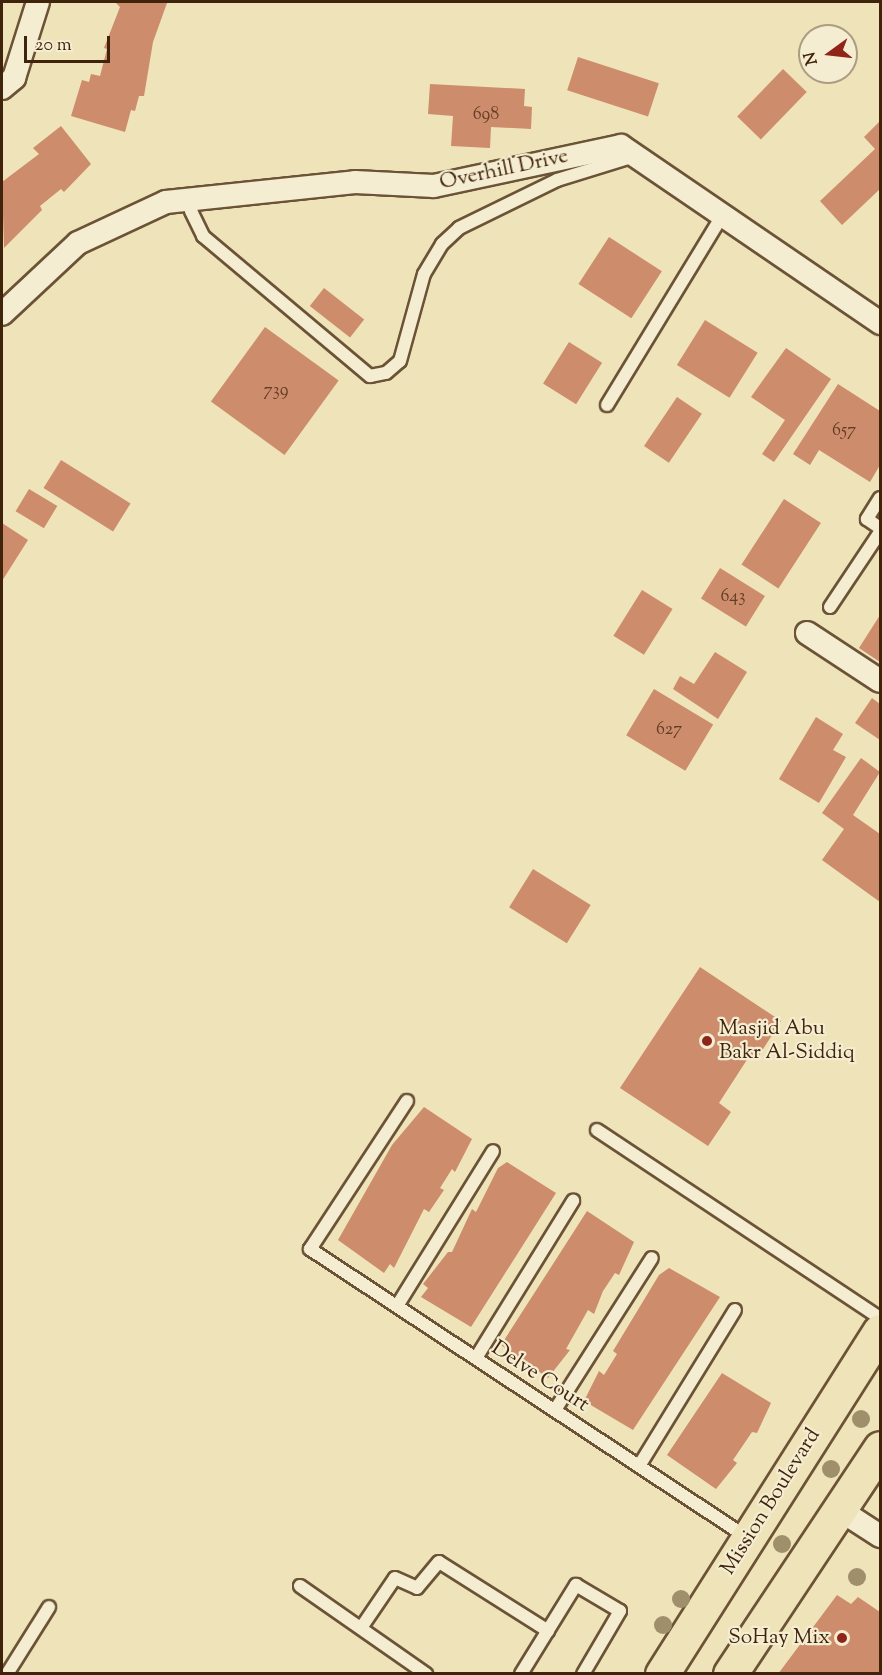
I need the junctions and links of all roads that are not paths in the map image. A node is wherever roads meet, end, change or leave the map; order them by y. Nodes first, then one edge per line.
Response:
1 (38, 2) edge
2 (2, 88) edge
3 (635, 156) junction
4 (193, 199) junction
5 (722, 216) junction
6 (2, 314) edge
7 (880, 323) edge
8 (607, 405) dead end
9 (880, 498) edge
10 (880, 530) edge
11 (830, 607) dead end
12 (807, 633) dead end
13 (880, 681) edge
14 (407, 1101) dead end
15 (597, 1130) dead end
16 (493, 1151) dead end
17 (573, 1201) dead end
18 (652, 1258) dead end
19 (397, 1306) junction
20 (735, 1310) dead end
21 (880, 1318) edge
22 (880, 1331) edge
23 (476, 1358) junction
24 (555, 1410) junction
25 (880, 1448) edge
26 (639, 1466) junction
27 (840, 1510) junction
28 (880, 1536) edge
29 (749, 1539) junction
30 (300, 1586) dead end
31 (49, 1607) dead end
32 (361, 1628) junction
33 (548, 1631) junction
34 (413, 1670) edge
35 (7, 1674) edge
36 (426, 1674) edge
37 (521, 1674) edge
38 (584, 1674) edge
39 (662, 1674) edge
40 (730, 1674) edge

1 - 2 street
3 - 4 street, Overhill Drive
3 - 4 lane
3 - 5 street, Overhill Drive
4 - 6 street, Overhill Drive
5 - 7 street, Overhill Drive
5 - 8 lane
9 - 10 lane
10 - 11 lane
12 - 13 street
14 - 19 lane, Delve Court
15 - 21 lane
16 - 19 lane
17 - 23 lane
18 - 24 lane
19 - 23 lane, Delve Court
20 - 26 lane
22 - 29 main road, Mission Boulevard
23 - 24 lane, Delve Court
24 - 26 lane, Delve Court
25 - 27 main road
26 - 29 lane, Delve Court
27 - 28 street
27 - 40 main road
29 - 39 main road, Mission Boulevard
30 - 32 lane
31 - 35 lane
32 - 33 lane
32 - 34 lane
33 - 37 lane
33 - 38 lane
34 - 36 lane

